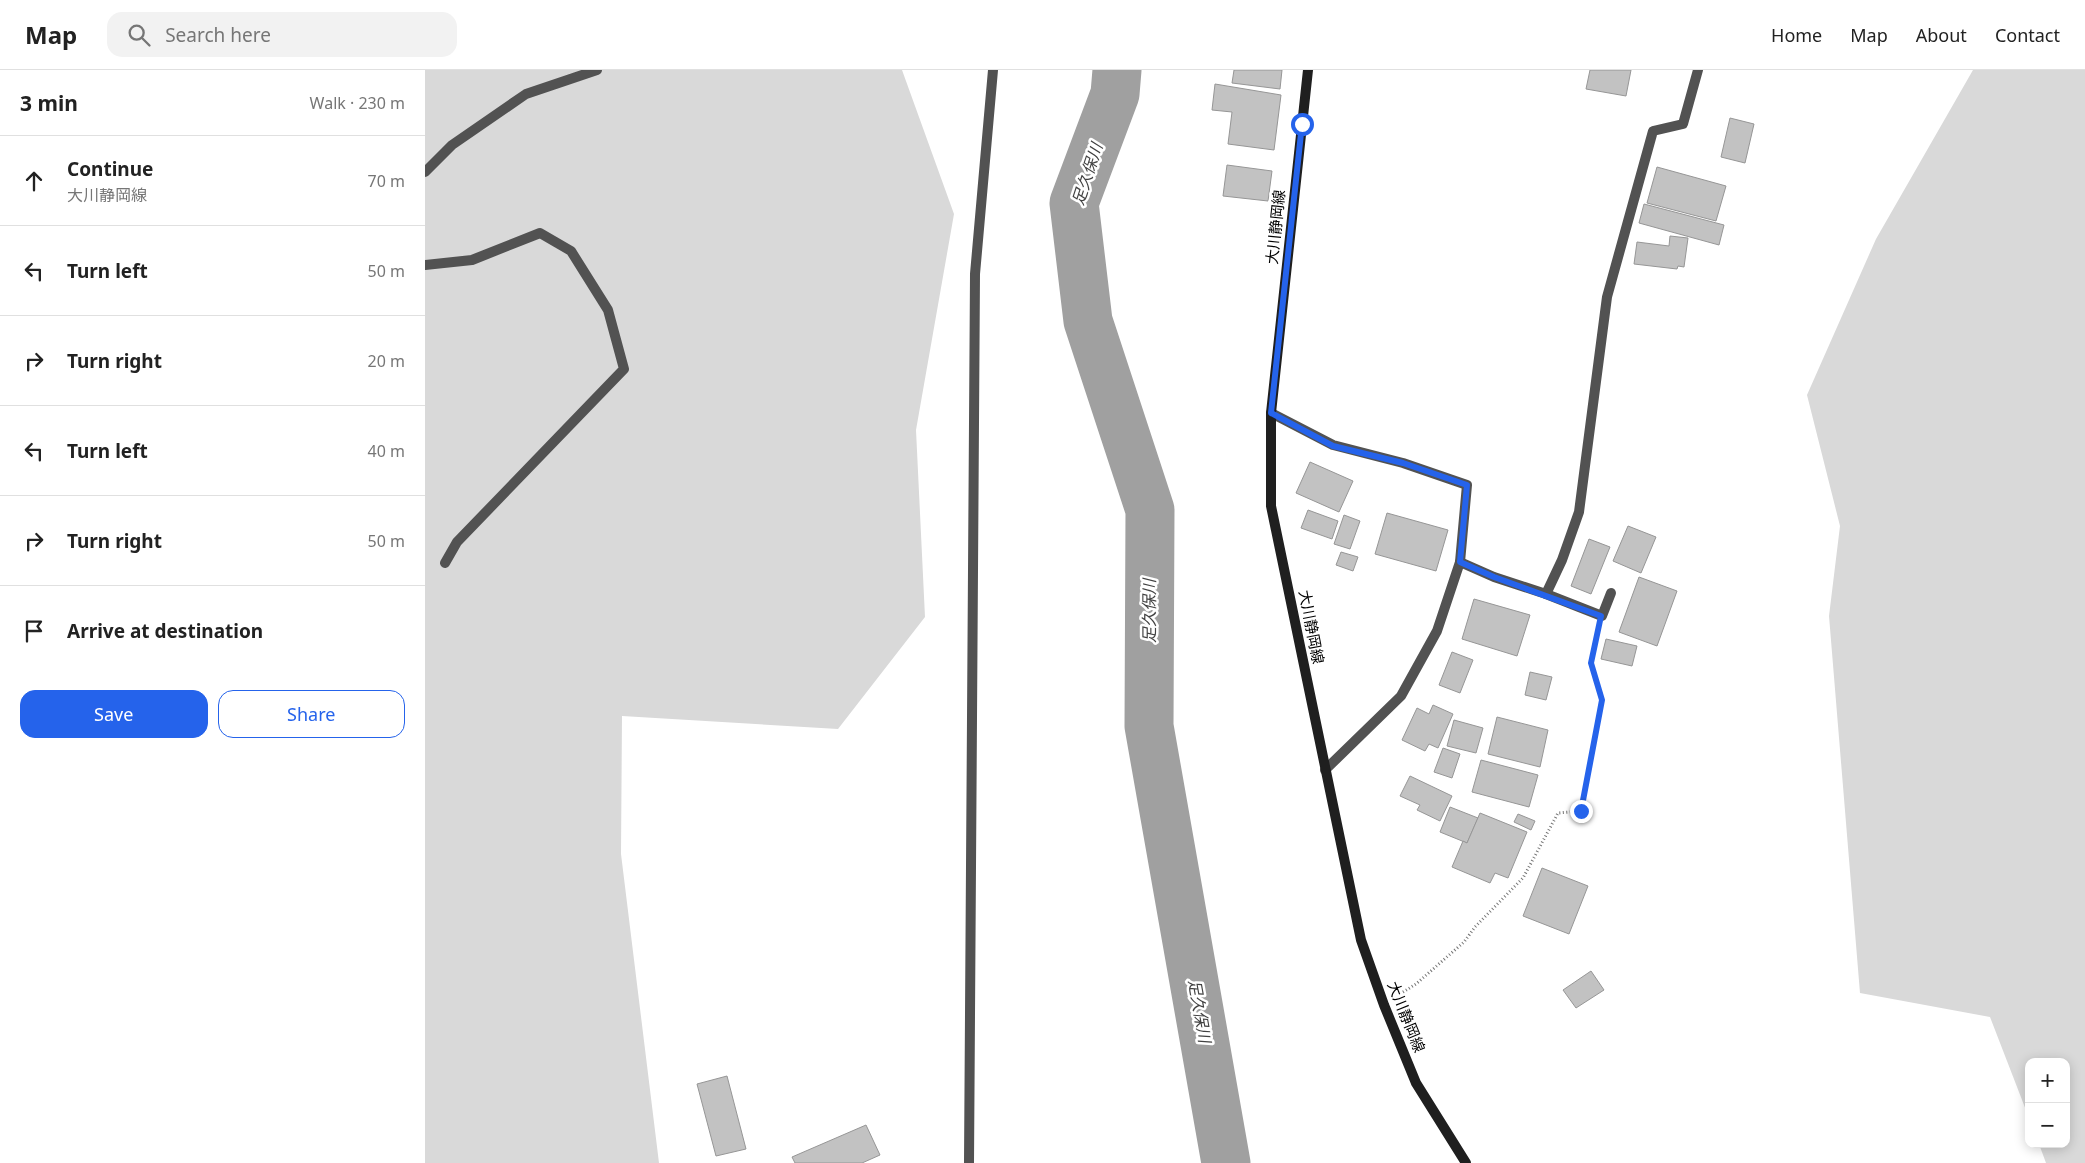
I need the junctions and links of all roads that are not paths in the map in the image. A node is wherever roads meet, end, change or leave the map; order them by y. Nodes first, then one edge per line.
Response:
1 (597, 70) edge
2 (993, 70) edge
3 (1308, 70) edge
4 (1698, 70) edge
5 (425, 172) edge
6 (425, 265) edge
7 (1271, 413) junction
8 (1460, 562) junction
9 (445, 563) dead end
10 (1611, 593) dead end
11 (1546, 594) junction
12 (1325, 770) junction
13 (969, 1163) edge
14 (1466, 1163) edge

1 - 5 street
2 - 13 street
3 - 7 main road, 大川静岡線
4 - 11 street
6 - 9 street
7 - 8 street
7 - 12 main road, 大川静岡線
8 - 11 street
8 - 12 street
10 - 11 street
12 - 14 main road, 大川静岡線

